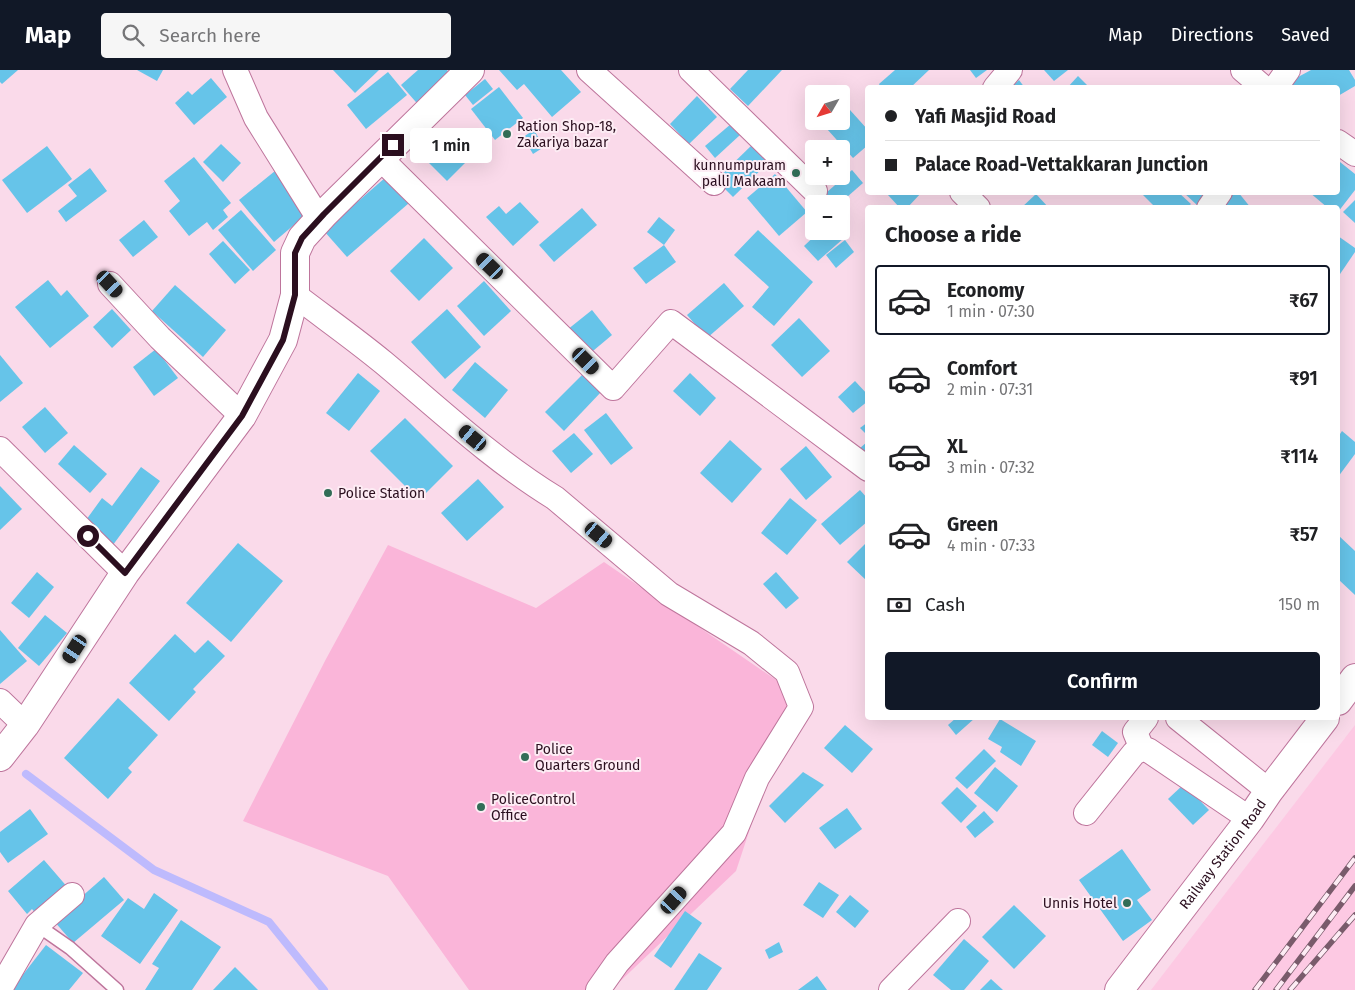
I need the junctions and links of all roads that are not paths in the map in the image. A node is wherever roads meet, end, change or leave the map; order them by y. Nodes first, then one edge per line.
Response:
1 (235, 70) edge
2 (470, 70) edge
3 (589, 70) edge
4 (692, 70) edge
5 (1010, 70) edge
6 (1243, 70) edge
7 (1288, 70) edge
8 (998, 85) edge
9 (1260, 85) edge
10 (1277, 85) edge
11 (1340, 143) edge
12 (1355, 154) edge
13 (380, 158) junction
14 (714, 183) dead end
15 (815, 191) dead end
16 (965, 195) edge
17 (975, 205) edge
18 (319, 219) junction
19 (110, 284) dead end
20 (295, 295) junction
21 (242, 416) junction
22 (0, 449) edge
23 (865, 467) edge
24 (125, 573) junction
25 (1355, 678) edge
26 (1340, 698) edge
27 (0, 701) edge
28 (1144, 720) edge
29 (1180, 720) edge
30 (1323, 720) edge
31 (24, 725) junction
32 (1142, 749) junction
33 (0, 757) edge
34 (1269, 791) junction
35 (1086, 813) dead end
36 (1250, 819) junction
37 (72, 895) dead end
38 (958, 921) dead end
39 (37, 925) junction
40 (0, 989) edge
41 (117, 990) edge
42 (598, 990) edge
43 (891, 990) edge
44 (1119, 990) edge

1 - 18 street
2 - 13 street
3 - 14 street
4 - 15 street
5 - 8 street
6 - 9 street
7 - 10 street
11 - 12 street
13 - 18 street
13 - 23 street
16 - 17 street
18 - 20 street
19 - 21 street
20 - 21 street
20 - 42 street
21 - 24 street
22 - 24 street
24 - 31 street
25 - 26 street
27 - 31 street
28 - 32 street
29 - 34 street
30 - 34 street, Railway Station Road
31 - 33 street
32 - 35 street
32 - 36 street
34 - 36 street, Railway Station Road
36 - 44 street, Railway Station Road
37 - 39 street
38 - 43 street
39 - 40 street
39 - 41 lane

